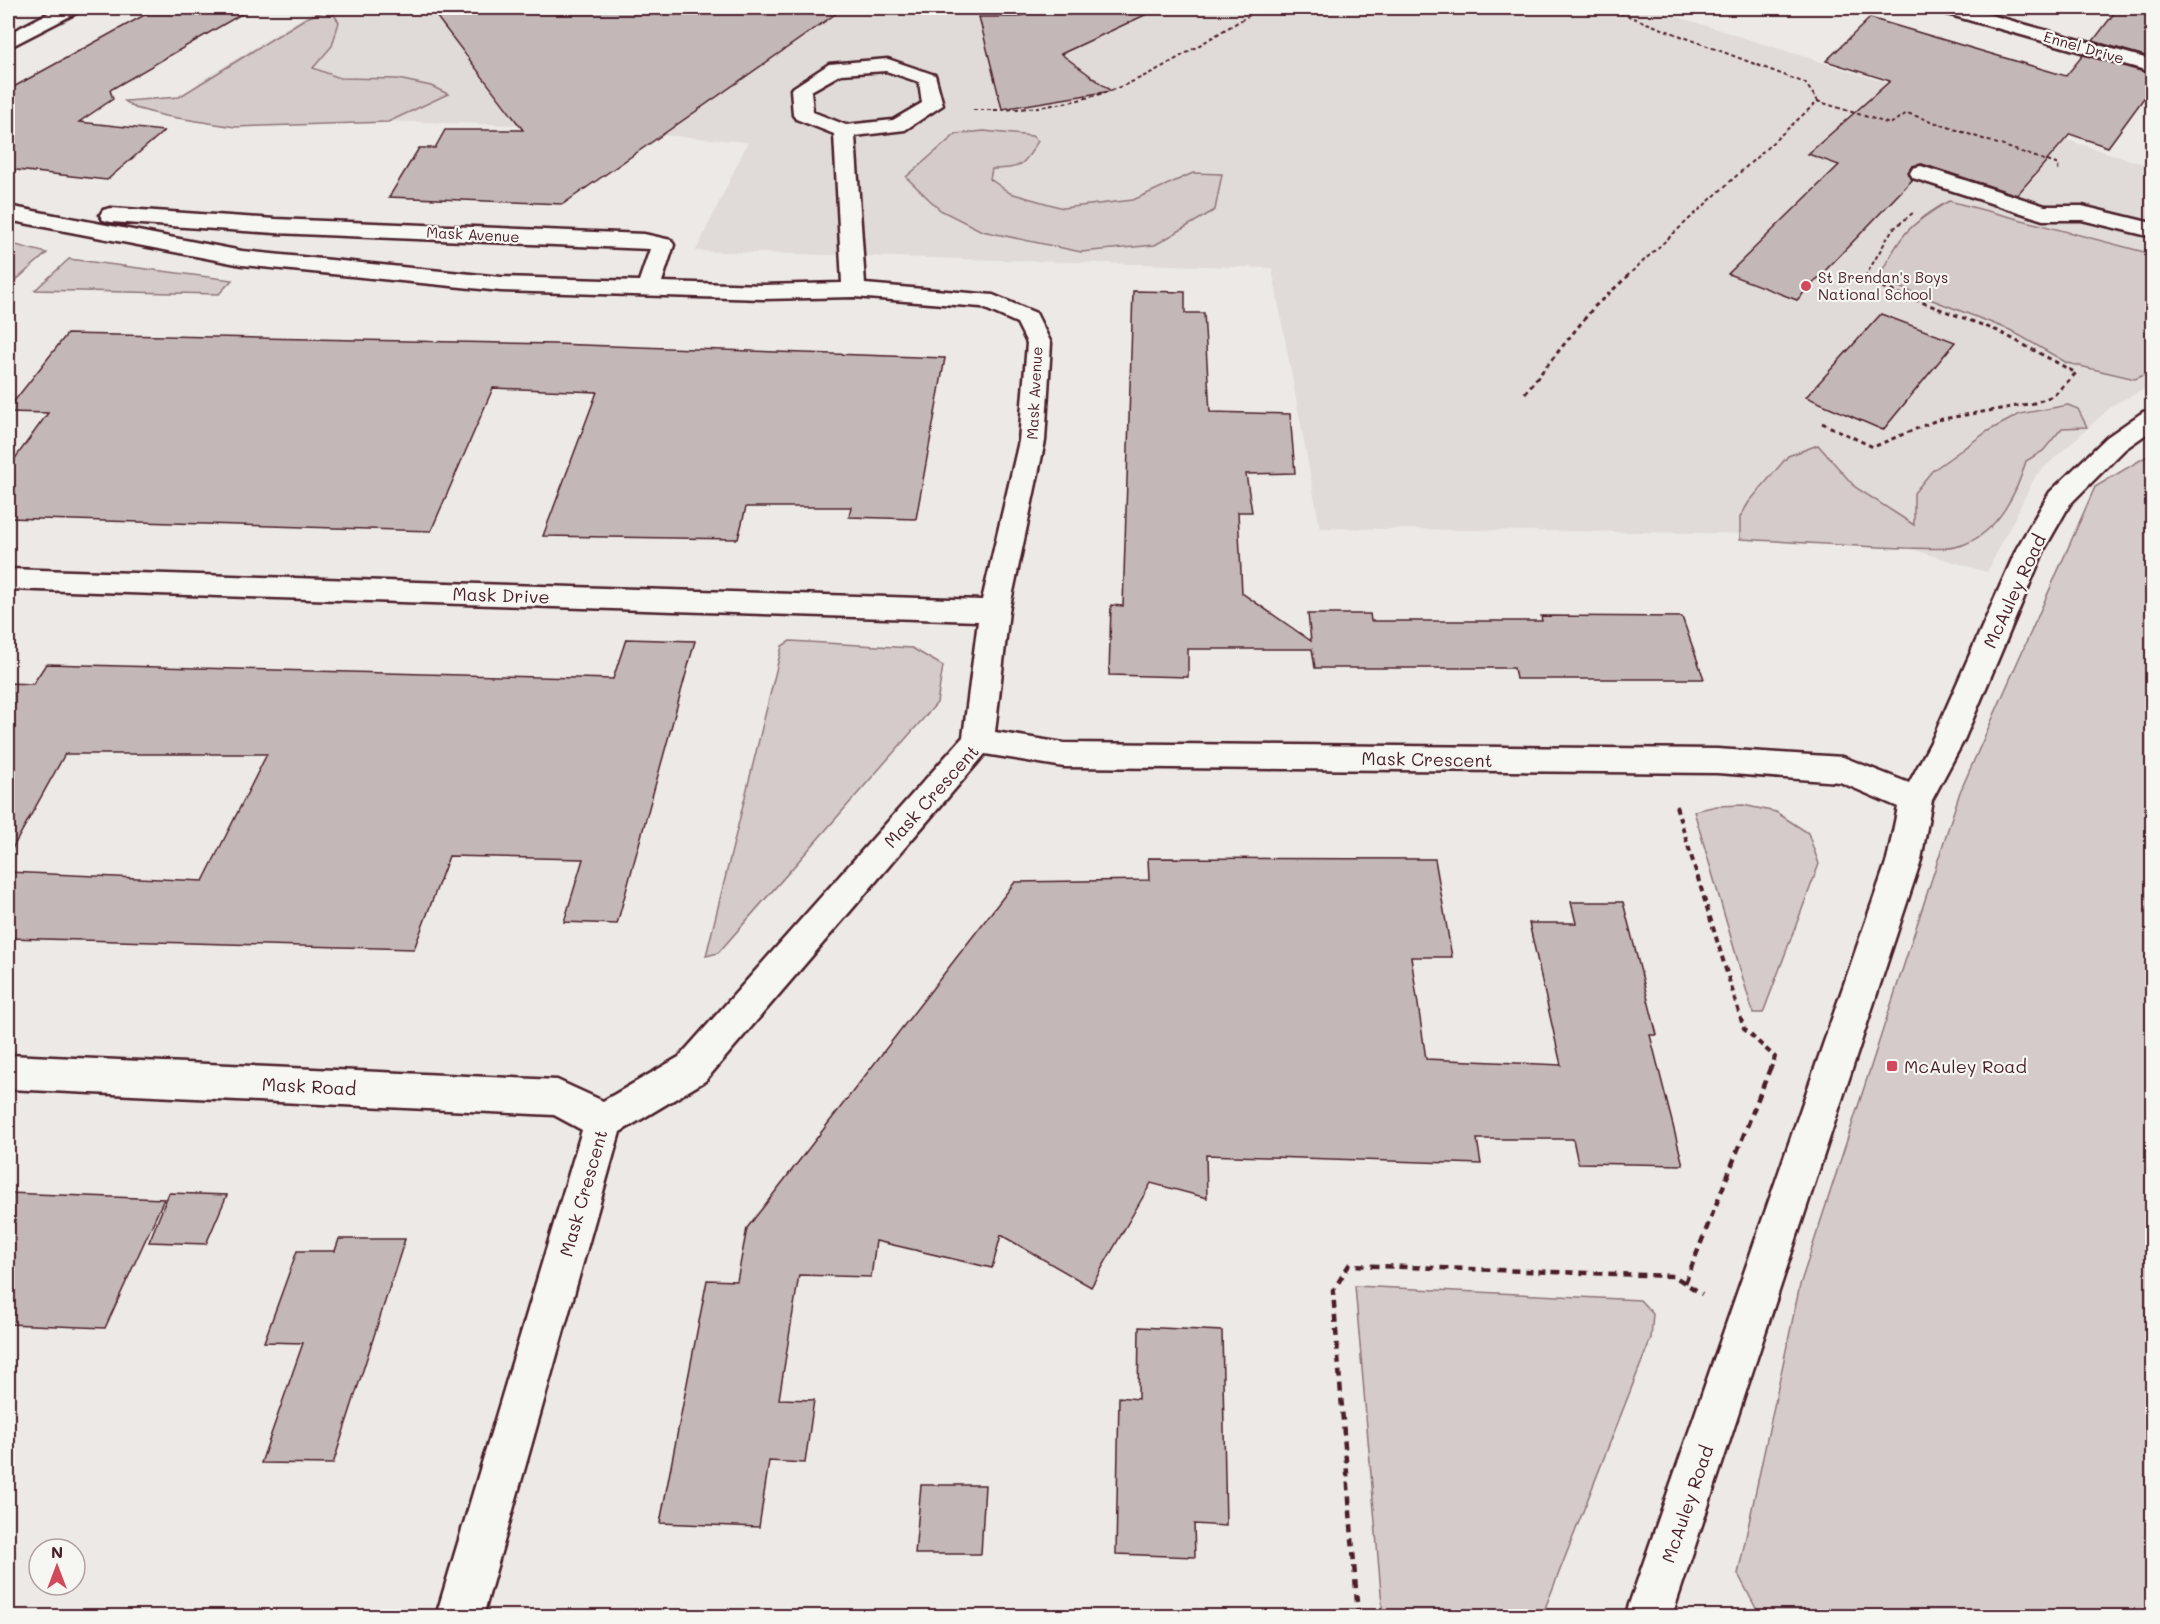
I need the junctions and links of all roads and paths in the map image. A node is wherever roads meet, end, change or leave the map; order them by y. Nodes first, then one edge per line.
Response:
1 (71, 8) edge
2 (1263, 8) edge
3 (1607, 8) edge
4 (1947, 8) edge
5 (8, 42) edge
6 (2152, 66) edge
7 (931, 106) junction
8 (844, 131) junction
9 (1921, 173) dead end
10 (1919, 207) dead end
11 (8, 213) edge
12 (97, 214) dead end
13 (237, 224) junction
14 (2152, 230) edge
15 (205, 251) junction
16 (648, 288) junction
17 (854, 290) junction
18 (1525, 393) dead end
19 (2152, 418) edge
20 (1822, 423) dead end
21 (8, 579) edge
22 (994, 612) junction
23 (978, 741) junction
24 (1663, 761) junction
25 (1916, 800) junction
26 (8, 1072) edge
27 (604, 1121) junction
28 (1685, 1283) junction
29 (1747, 1324) junction
30 (460, 1617) edge
31 (1358, 1617) edge
32 (1649, 1617) edge

1 - 5 street
2 - 7 path
3 - 18 path
4 - 6 street, Ennel Drive
7 - 8 street
7 - 8 street
8 - 17 street
9 - 14 street
10 - 20 path
11 - 15 street, Mask Avenue
12 - 13 street, Mask Avenue
13 - 15 street
13 - 16 street, Mask Avenue
15 - 16 street, Mask Avenue
16 - 17 street, Mask Avenue
17 - 22 street, Mask Avenue
19 - 25 street, McAuley Road
21 - 22 street, Mask Drive
22 - 23 street, Mask Avenue
23 - 24 street, Mask Crescent
23 - 27 street, Mask Crescent
24 - 25 street, Mask Crescent
24 - 28 path
25 - 29 street, McAuley Road
26 - 27 street, Mask Road
27 - 30 street, Mask Crescent
28 - 29 path
28 - 31 path
29 - 32 street, McAuley Road

